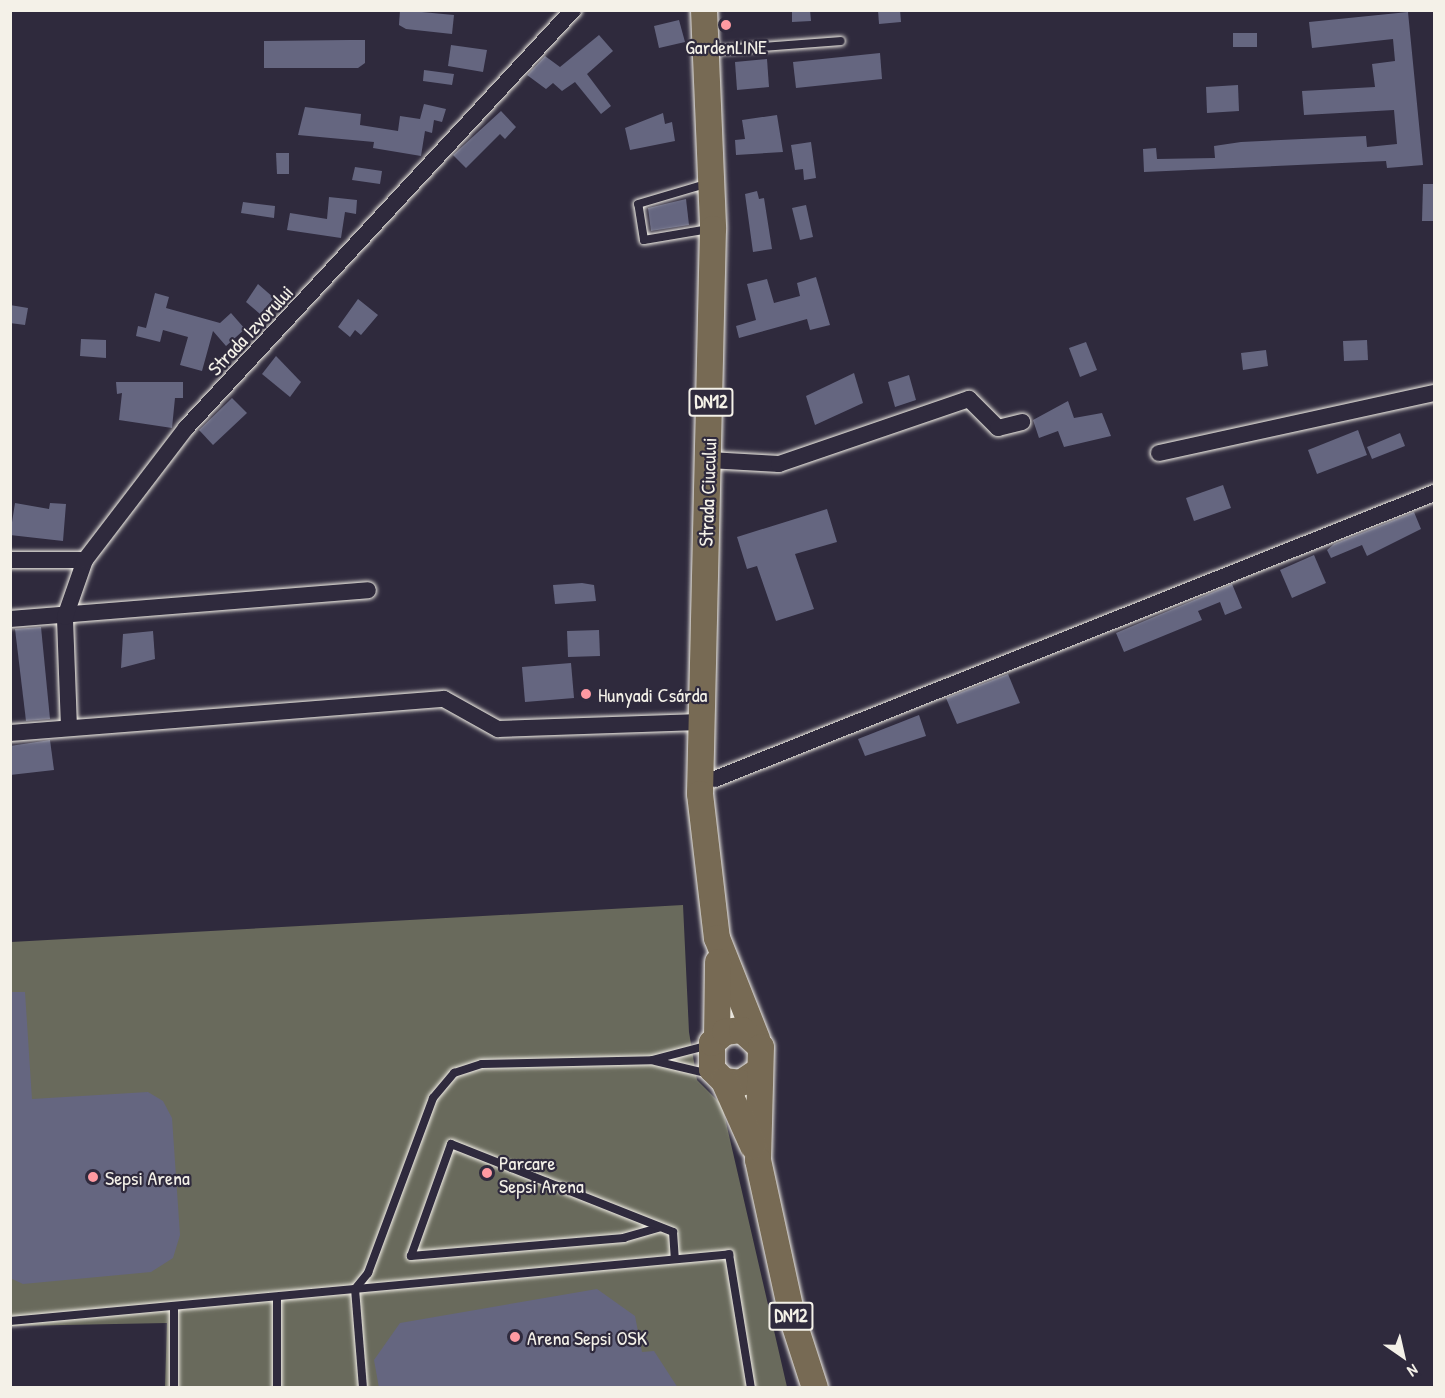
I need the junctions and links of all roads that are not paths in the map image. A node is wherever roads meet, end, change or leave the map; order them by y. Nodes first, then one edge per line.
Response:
1 (573, 10) edge
2 (704, 10) edge
3 (841, 41) dead end
4 (707, 51) junction
5 (712, 182) junction
6 (713, 229) junction
7 (1434, 393) edge
8 (1023, 422) dead end
9 (1159, 453) dead end
10 (709, 459) junction
11 (1434, 493) edge
12 (10, 560) edge
13 (85, 560) junction
14 (368, 590) dead end
15 (65, 617) junction
16 (10, 619) edge
17 (700, 722) junction
18 (69, 728) junction
19 (10, 733) edge
20 (708, 787) junction
21 (717, 938) junction
22 (757, 1039) junction
23 (715, 1040) junction
24 (652, 1060) junction
25 (760, 1070) junction
26 (720, 1078) junction
27 (758, 1160) junction
28 (657, 1228) junction
29 (675, 1259) junction
30 (355, 1289) junction
31 (277, 1298) junction
32 (174, 1310) junction
33 (10, 1321) edge
34 (174, 1388) edge
35 (277, 1388) edge
36 (363, 1388) edge
37 (751, 1388) edge
38 (815, 1388) edge

1 - 13 street, Strada Izvorului
2 - 4 main road, Strada Ciucului / DN12
3 - 4 lane
4 - 5 main road, Strada Ciucului / DN12
5 - 6 main road, Strada Ciucului / DN12
5 - 6 lane
6 - 10 main road, Strada Ciucului / DN12
7 - 9 street
8 - 10 street
10 - 17 main road, Strada Ciucului / DN12
11 - 20 street
12 - 13 street
13 - 15 street, Strada Izvorului
14 - 15 street
15 - 16 street
15 - 18 street, Strada Izvorului
17 - 18 street
17 - 20 main road, Strada Ciucului / DN12
18 - 19 street
20 - 21 main road, DN12
21 - 22 main road, DN12
21 - 23 main road, DN12
22 - 23 main road
22 - 25 main road
23 - 24 lane
23 - 26 main road
24 - 26 lane
24 - 30 lane
25 - 26 main road
25 - 27 main road, DN12
26 - 27 main road, DN12
27 - 38 main road, DN12
28 - 28 lane
28 - 29 lane
29 - 30 lane
29 - 37 lane
30 - 31 lane
30 - 36 lane
31 - 32 lane
31 - 35 lane
32 - 33 lane
32 - 34 lane

